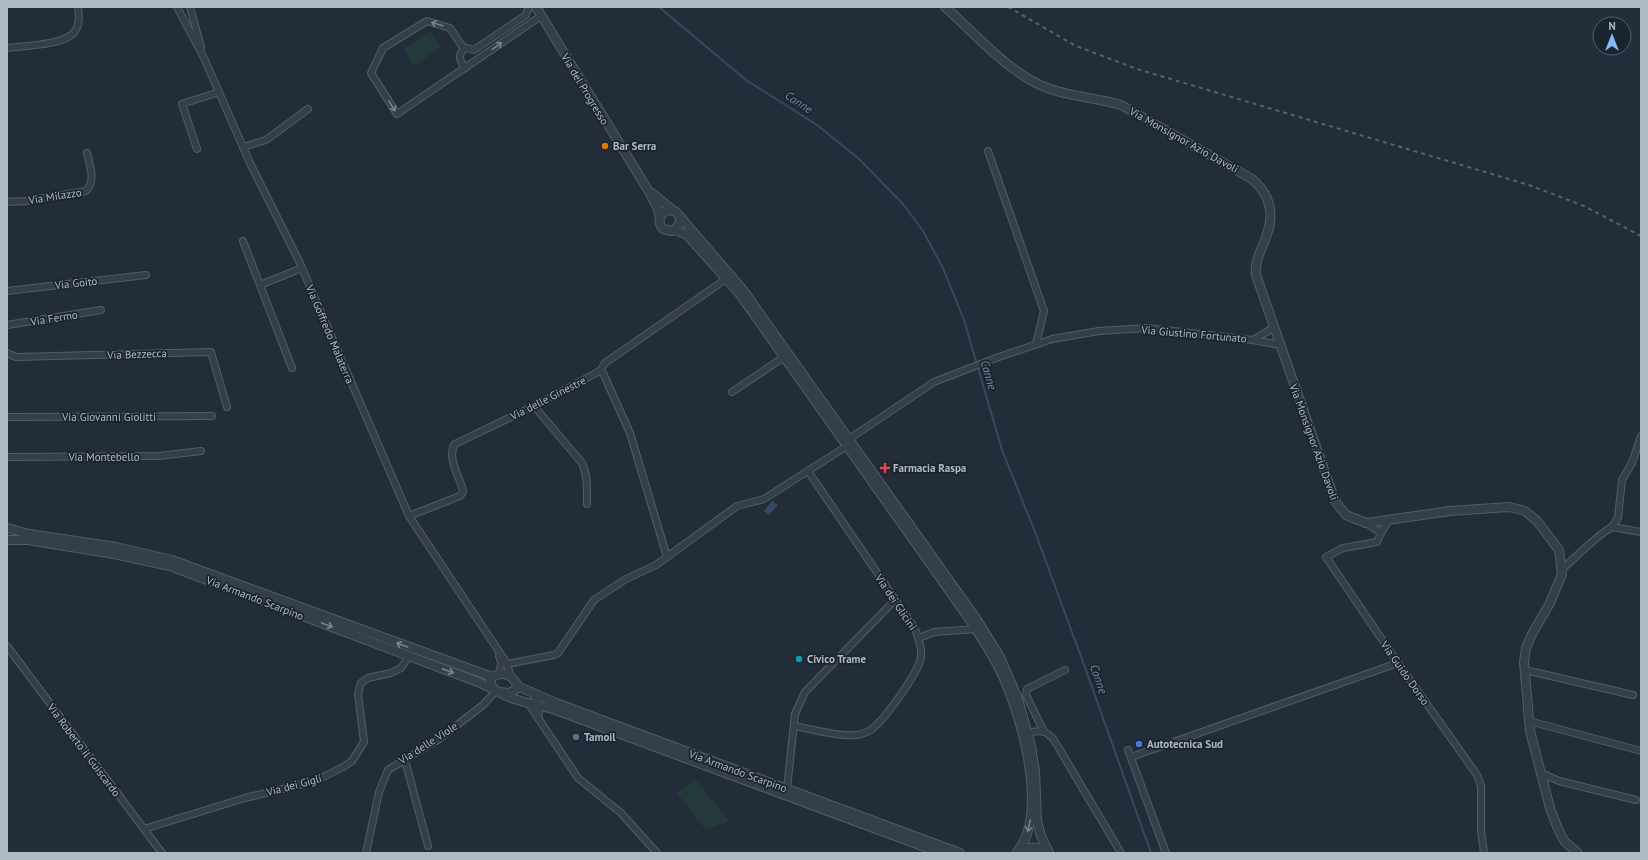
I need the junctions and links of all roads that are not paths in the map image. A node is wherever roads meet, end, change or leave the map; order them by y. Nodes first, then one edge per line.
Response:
1 (78, 7) edge
2 (177, 7) edge
3 (190, 7) edge
4 (529, 7) edge
5 (536, 7) edge
6 (945, 7) edge
7 (541, 16) junction
8 (7, 48) edge
9 (464, 50) junction
10 (204, 58) junction
11 (466, 68) junction
12 (219, 92) junction
13 (308, 109) dead end
14 (243, 147) junction
15 (196, 149) dead end
16 (988, 151) dead end
17 (87, 153) dead end
18 (648, 190) junction
19 (7, 202) edge
20 (674, 211) junction
21 (660, 217) junction
22 (680, 218) junction
23 (675, 230) junction
24 (243, 241) dead end
25 (302, 268) junction
26 (146, 275) dead end
27 (726, 280) junction
28 (260, 285) junction
29 (7, 291) edge
30 (101, 310) dead end
31 (7, 325) edge
32 (1273, 328) junction
33 (1253, 340) junction
34 (1036, 344) junction
35 (1279, 345) junction
36 (7, 353) edge
37 (784, 357) junction
38 (292, 368) dead end
39 (600, 371) junction
40 (732, 392) dead end
41 (226, 406) dead end
42 (534, 406) junction
43 (212, 416) dead end
44 (7, 417) edge
45 (1641, 436) edge
46 (848, 443) junction
47 (201, 451) dead end
48 (7, 457) edge
49 (808, 471) junction
50 (587, 504) dead end
51 (409, 516) junction
52 (1389, 520) junction
53 (1366, 523) junction
54 (1612, 527) junction
55 (7, 528) edge
56 (1641, 532) edge
57 (1382, 533) junction
58 (7, 540) edge
59 (667, 557) junction
60 (1562, 569) junction
61 (894, 601) junction
62 (976, 629) junction
63 (919, 638) junction
64 (7, 646) edge
65 (498, 652) junction
66 (409, 656) junction
67 (1398, 663) junction
68 (507, 664) junction
69 (1065, 670) dead end
70 (1525, 670) junction
71 (500, 674) junction
72 (511, 676) junction
73 (492, 677) junction
74 (517, 686) junction
75 (497, 691) junction
76 (531, 691) junction
77 (1633, 695) dead end
78 (529, 704) junction
79 (540, 706) junction
80 (538, 718) junction
81 (1529, 721) junction
82 (794, 726) junction
83 (1043, 730) junction
84 (1028, 733) junction
85 (1128, 750) dead end
86 (1641, 751) edge
87 (1131, 757) junction
88 (405, 760) junction
89 (1541, 773) junction
90 (787, 789) junction
91 (1636, 800) dead end
92 (144, 829) junction
93 (428, 846) dead end
94 (162, 853) edge
95 (366, 853) edge
96 (657, 853) edge
97 (941, 853) edge
98 (960, 853) edge
99 (1017, 853) edge
100 (1048, 853) edge
101 (1121, 853) edge
102 (1166, 853) edge
103 (1484, 853) edge
104 (1578, 853) edge

1 - 8 street
2 - 10 street, Via Goffredo Malaterra
3 - 10 street
4 - 9 street
5 - 7 street, Via del Progresso
6 - 32 street, Via Monsignor Azio Davoli
11 -> 7 street
7 - 18 street, Via del Progresso
9 - 11 street
9 -> 11 street
10 - 12 street, Via Goffredo Malaterra
12 - 14 street, Via Goffredo Malaterra
12 - 15 street
13 - 14 street
14 - 25 street, Via Goffredo Malaterra
16 - 34 street
17 - 19 street, Via Milazzo
18 - 20 street
18 - 21 street, Via del Progresso
20 - 21 street
20 - 22 street
21 - 23 street
22 - 23 street
22 - 46 street
23 - 27 street
24 - 28 street
25 - 28 street
25 - 51 street, Via Goffredo Malaterra
26 - 29 street, Via Goito
27 - 37 street
27 - 39 street, Via delle Ginestre
28 - 38 street
30 - 31 street, Via Fermo
32 - 33 street
32 - 35 street, Via Monsignor Azio Davoli
33 - 34 street, Via Giustino Fortunato
33 - 35 street, Via Giustino Fortunato
34 - 46 street, Via Giustino Fortunato
35 - 53 street, Via Monsignor Azio Davoli
36 - 41 street, Via Bezzecca
37 - 40 street
37 - 46 street
39 - 42 street, Via delle Ginestre
39 - 59 street
42 - 50 street
42 - 51 street, Via delle Ginestre
43 - 44 street, Via Giovanni Giolitti
45 - 54 street
46 - 49 street, Via Giustino Fortunato
46 - 62 street
46 - 84 street
47 - 48 street, Via Montebello
49 - 59 street, Via Giustino Fortunato
49 - 61 street, Via dei Glicini
51 - 65 street, Via Goffredo Malaterra
52 - 53 street, Via Monsignor Azio Davoli
52 - 57 street
52 - 60 street, Via Monsignor Azio Davoli
53 - 57 street
54 - 56 street
54 - 60 street
73 -> 55 street, Via Armando Scarpino
57 - 67 street, Via Guido Dorso
58 -> 66 street, Via Armando Scarpino
59 - 68 street, Via Giustino Fortunato
60 - 70 street, Via Monsignor Azio Davoli
61 - 63 street, Via dei Glicini
61 - 82 street
62 - 63 street
62 -> 99 street
63 - 82 street, Via dei Glicini
64 - 92 street, Via Roberto il Guiscardo
65 - 68 street, Via Goffredo Malaterra
65 - 71 street, Via Goffredo Malaterra
66 -> 75 street, Via Armando Scarpino
66 - 92 street, Via dei Gigli
67 - 87 street
67 - 103 street, Via Guido Dorso
68 - 72 street, Via Goffredo Malaterra
69 - 83 street
70 - 77 street
70 - 81 street, Via Monsignor Azio Davoli
71 - 72 street
71 - 73 street
72 - 74 street
73 - 75 street
74 - 75 street
74 - 76 street, Via Armando Scarpino
75 - 78 street, Via Armando Scarpino
75 - 88 street, Via delle Viole
76 - 79 street
76 - 90 street, Via Armando Scarpino
78 - 79 street, Via Armando Scarpino
78 - 80 street
79 - 80 street
79 - 97 street, Via Armando Scarpino
80 - 96 street
81 - 86 street
81 - 89 street, Via Monsignor Azio Davoli
82 - 90 street
83 - 84 street
83 - 101 street
84 - 100 street
85 - 87 street
87 - 102 street
88 - 93 street
88 - 95 street, Via delle Viole
89 - 91 street
89 - 104 street, Via Monsignor Azio Davoli
90 - 98 street, Via Armando Scarpino
92 - 94 street, Via Roberto il Guiscardo
99 - 100 street

